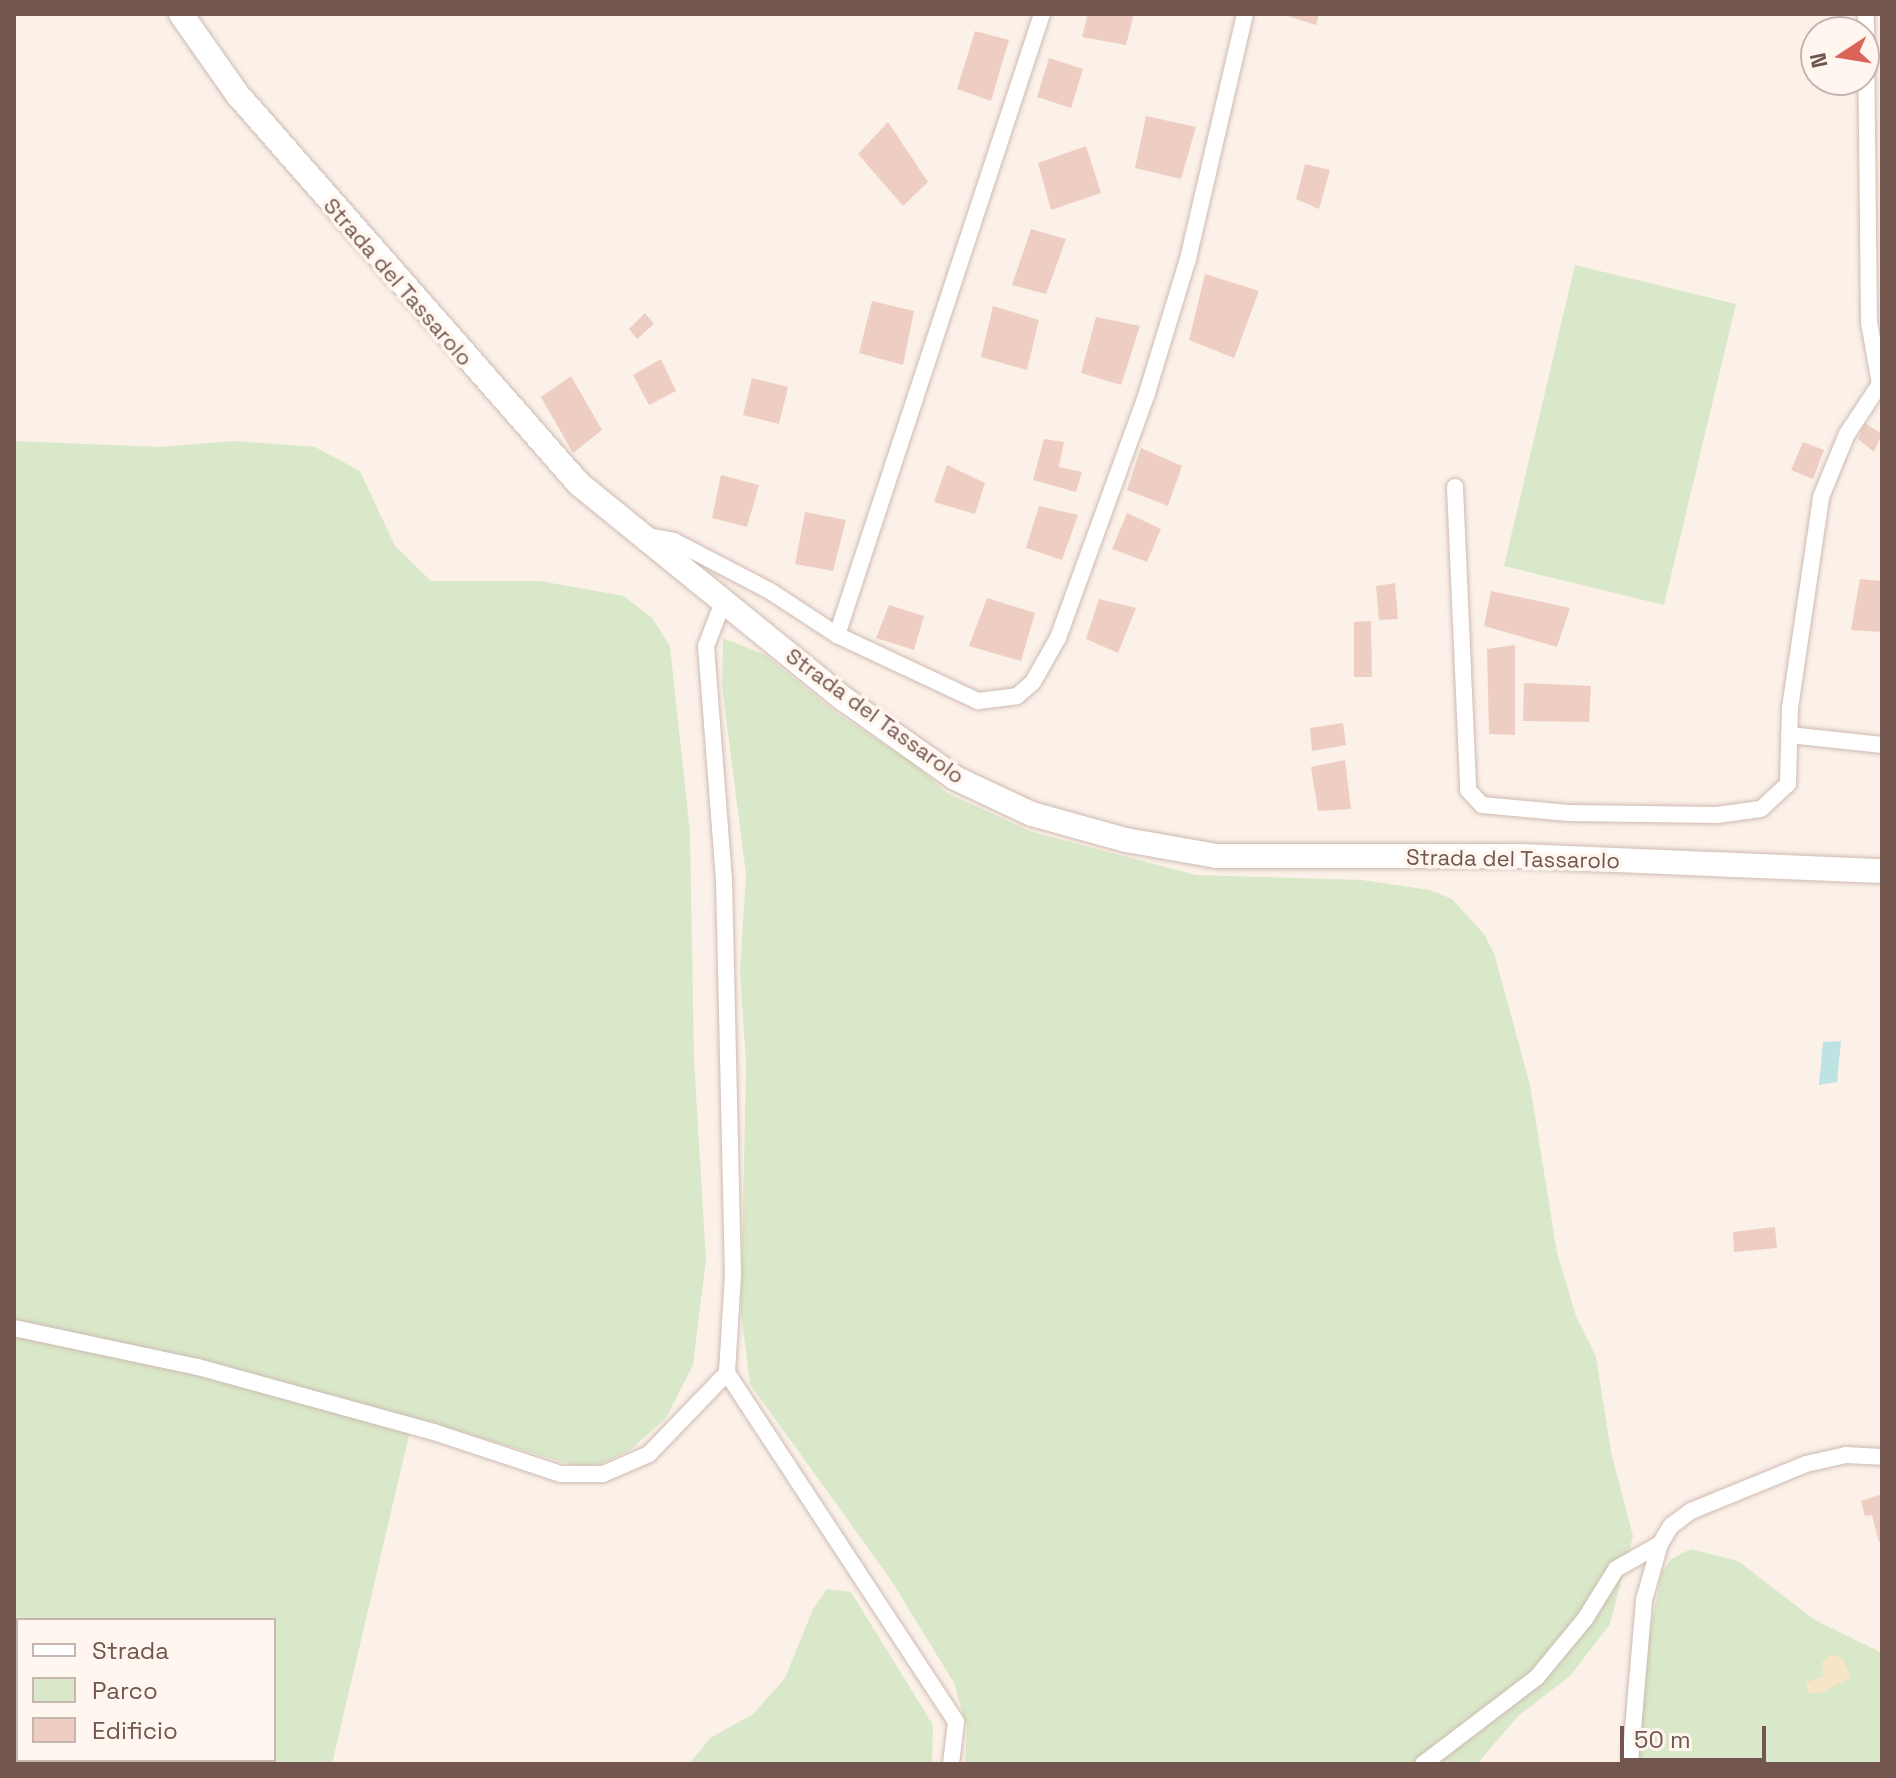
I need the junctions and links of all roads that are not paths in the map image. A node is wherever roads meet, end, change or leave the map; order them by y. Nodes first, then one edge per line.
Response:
1 (181, 14) edge
2 (1042, 14) edge
3 (1245, 14) edge
4 (1866, 14) edge
5 (1881, 384) edge
6 (1455, 487) dead end
7 (637, 535) junction
8 (723, 602) junction
9 (837, 635) junction
10 (1789, 735) junction
11 (1882, 745) edge
12 (1882, 871) edge
13 (14, 1328) edge
14 (727, 1373) junction
15 (1882, 1457) edge
16 (1660, 1544) junction
17 (951, 1764) edge
18 (1423, 1764) edge
19 (1630, 1764) edge

1 - 7 main road, Strada del Tassarolo
2 - 9 street
3 - 9 street
4 - 5 street
5 - 10 street
6 - 10 street
7 - 8 main road, Strada del Tassarolo
7 - 9 street
8 - 12 main road, Strada del Tassarolo
8 - 14 street
10 - 11 street
13 - 14 street
14 - 17 street
15 - 16 street
16 - 18 street
16 - 19 street

